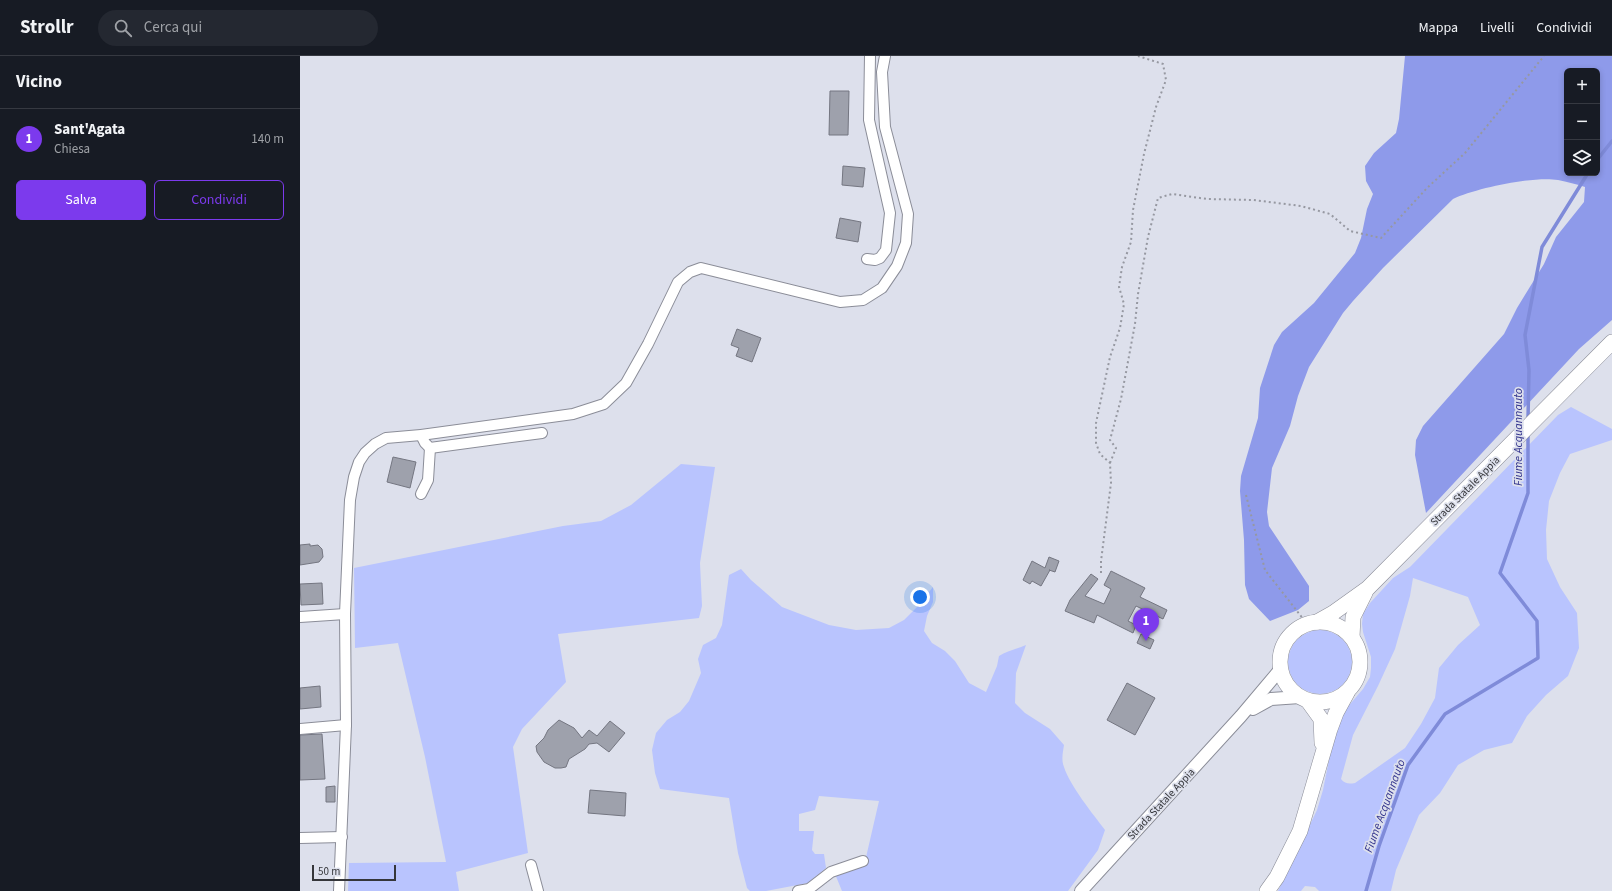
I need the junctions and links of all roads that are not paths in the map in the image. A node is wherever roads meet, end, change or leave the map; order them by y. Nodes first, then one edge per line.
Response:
1 (870, 56) edge
2 (885, 56) edge
3 (867, 259) dead end
4 (1612, 342) edge
5 (542, 433) dead end
6 (421, 435) junction
7 (430, 448) junction
8 (421, 494) dead end
9 (1368, 588) junction
10 (345, 614) junction
11 (300, 617) edge
12 (1313, 623) junction
13 (1352, 637) junction
14 (1280, 665) junction
15 (1347, 692) junction
16 (1304, 699) junction
17 (1242, 716) junction
18 (346, 725) junction
19 (300, 729) edge
20 (1321, 758) junction
21 (342, 837) junction
22 (300, 838) edge
23 (863, 861) dead end
24 (531, 865) dead end
25 (339, 891) edge
26 (538, 891) edge
27 (798, 891) edge
28 (1081, 891) edge
29 (1267, 891) edge

1 - 3 street
2 - 6 street
4 - 9 main road, Strada Statale Appia
5 - 7 street
6 - 7 street
6 - 10 street
7 - 8 street
9 - 12 main road, Strada Statale Appia
9 - 13 main road, Strada Statale Appia
10 - 11 street
10 - 18 street
12 - 13 main road
12 - 14 main road, Strada Statale Appia
13 - 15 main road, Strada Statale Appia
14 - 16 main road
14 - 17 street, Strada Statale Appia
15 - 16 main road, Strada Statale Appia
15 - 20 main road
16 - 17 street, Strada Statale Appia
16 - 20 main road
17 - 28 street, Strada Statale Appia
18 - 19 street
18 - 21 street
20 - 29 main road
21 - 22 street
21 - 25 street
23 - 27 street
24 - 26 street

